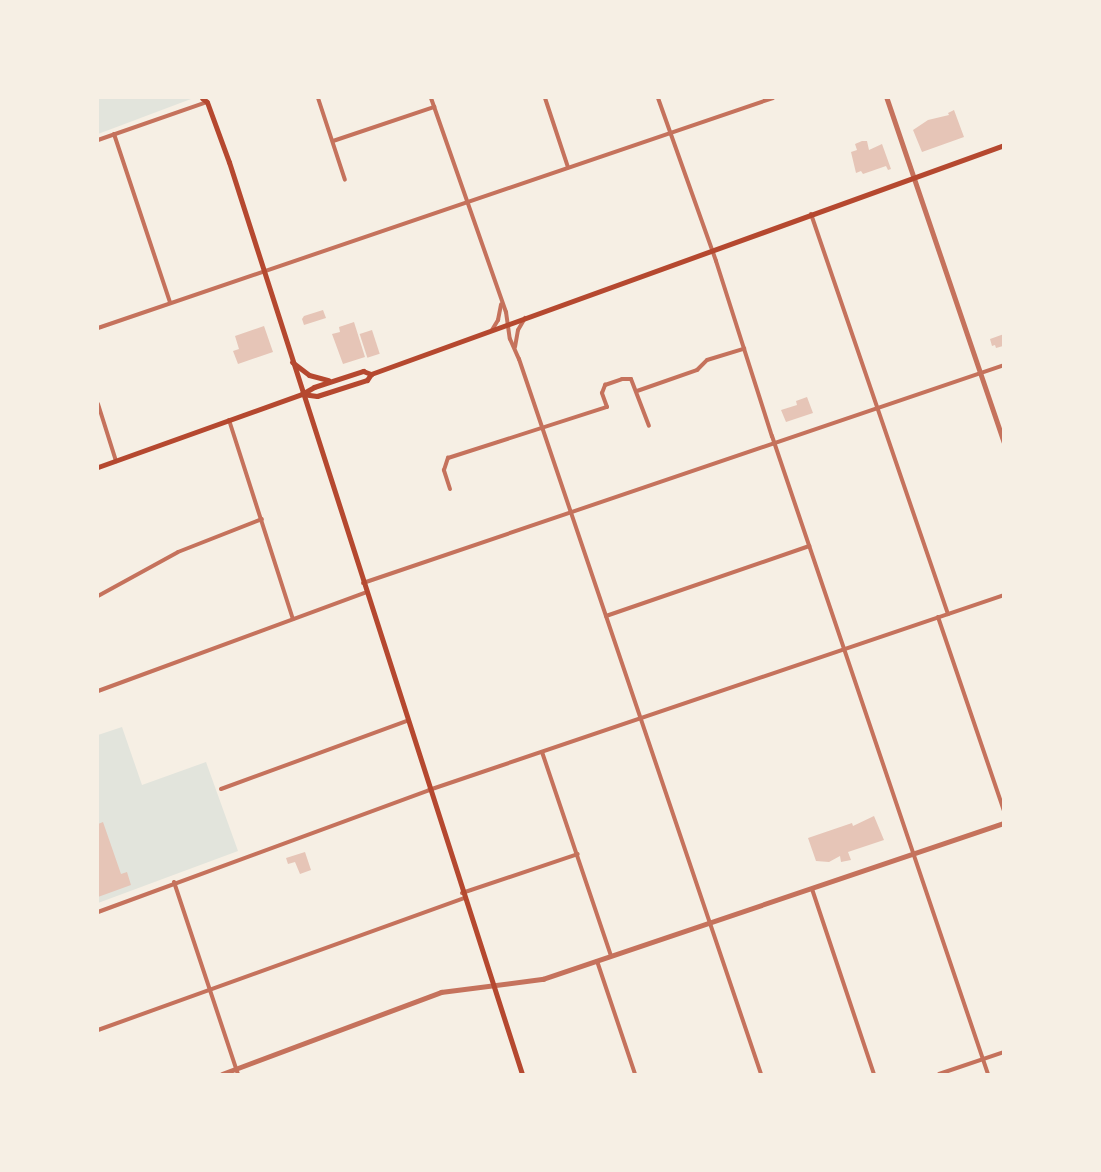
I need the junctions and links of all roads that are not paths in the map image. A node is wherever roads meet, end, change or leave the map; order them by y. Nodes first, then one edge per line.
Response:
1 (318, 98) edge
2 (431, 98) edge
3 (545, 98) edge
4 (658, 98) edge
5 (772, 98) edge
6 (887, 98) edge
7 (206, 99) edge
8 (434, 107) junction
9 (670, 132) junction
10 (114, 134) junction
11 (98, 140) edge
12 (333, 141) junction
13 (1004, 145) edge
14 (568, 167) junction
15 (915, 177) junction
16 (345, 180) dead end
17 (466, 201) junction
18 (811, 214) junction
19 (712, 251) junction
20 (262, 272) junction
21 (170, 302) junction
22 (501, 303) junction
23 (525, 318) junction
24 (508, 325) junction
25 (98, 328) edge
26 (491, 331) junction
27 (515, 348) junction
28 (744, 349) junction
29 (291, 360) junction
30 (1004, 365) edge
31 (981, 373) junction
32 (371, 374) junction
33 (333, 380) junction
34 (637, 391) junction
35 (302, 394) junction
36 (98, 404) edge
37 (878, 408) junction
38 (228, 420) junction
39 (649, 426) dead end
40 (542, 427) junction
41 (1004, 441) edge
42 (774, 444) junction
43 (116, 460) junction
44 (98, 467) edge
45 (450, 489) dead end
46 (571, 512) junction
47 (262, 519) junction
48 (809, 546) junction
49 (363, 583) junction
50 (365, 593) junction
51 (1004, 595) edge
52 (98, 596) edge
53 (948, 614) junction
54 (606, 616) junction
55 (938, 617) junction
56 (293, 620) junction
57 (844, 649) junction
58 (98, 691) edge
59 (640, 719) junction
60 (407, 721) junction
61 (542, 752) junction
62 (221, 789) dead end
63 (429, 790) junction
64 (1004, 811) edge
65 (1004, 823) edge
66 (578, 854) junction
67 (914, 854) junction
68 (174, 882) junction
69 (812, 889) junction
70 (463, 895) junction
71 (98, 912) edge
72 (709, 923) junction
73 (611, 956) junction
74 (597, 961) junction
75 (494, 986) junction
76 (210, 989) junction
77 (98, 1029) edge
78 (1004, 1052) edge
79 (983, 1059) junction
80 (237, 1072) edge
81 (222, 1074) edge
82 (522, 1074) edge
83 (635, 1074) edge
84 (761, 1074) edge
85 (874, 1074) edge
86 (939, 1074) edge
87 (988, 1074) edge

1 - 12 street
2 - 8 street
3 - 14 street
4 - 9 street
5 - 9 street
6 - 15 street
7 - 10 street
7 - 20 main road
8 - 12 street
8 - 17 street
9 - 14 street
9 - 19 street
10 - 11 street
10 - 21 street
12 - 16 street
13 - 15 main road
14 - 17 street
15 - 18 main road
15 - 31 street
17 - 20 street
17 - 22 street
18 - 19 main road
18 - 37 street
19 - 23 main road
19 - 28 street
20 - 21 street
20 - 29 main road
21 - 25 street
22 - 24 street
22 - 26 street
23 - 24 main road
23 - 27 street
24 - 26 main road
24 - 27 street
26 - 32 main road
27 - 40 street
28 - 34 street
28 - 42 street
29 - 33 main road
29 - 35 main road
30 - 31 street
31 - 37 street
31 - 41 street
32 - 33 main road
32 - 35 main road
33 - 35 main road
34 - 39 street
34 - 40 street
35 - 38 main road
35 - 49 main road
36 - 43 street
37 - 42 street
37 - 53 street
38 - 43 main road
38 - 47 street
40 - 45 street
40 - 46 street
42 - 46 street
42 - 48 street
43 - 44 main road
46 - 49 street
46 - 54 street
47 - 52 street
47 - 56 street
48 - 54 street
48 - 57 street
49 - 50 main road
50 - 56 street
50 - 60 main road
51 - 53 street
53 - 55 street
54 - 59 street
55 - 57 street
55 - 64 street
56 - 58 street
57 - 59 street
57 - 67 street
59 - 61 street
59 - 72 street
60 - 62 street
60 - 63 main road
61 - 63 street
61 - 66 street
63 - 68 street
63 - 70 main road
65 - 67 street
66 - 70 street
66 - 73 street
67 - 69 street
67 - 79 street
68 - 71 street
68 - 76 street
69 - 72 street
69 - 85 street
70 - 75 main road
70 - 76 street
72 - 73 street
72 - 84 street
73 - 74 street
74 - 75 street
74 - 83 street
75 - 80 street
75 - 82 main road
76 - 77 street
76 - 80 street
78 - 79 street
79 - 86 street
79 - 87 street
80 - 81 street

